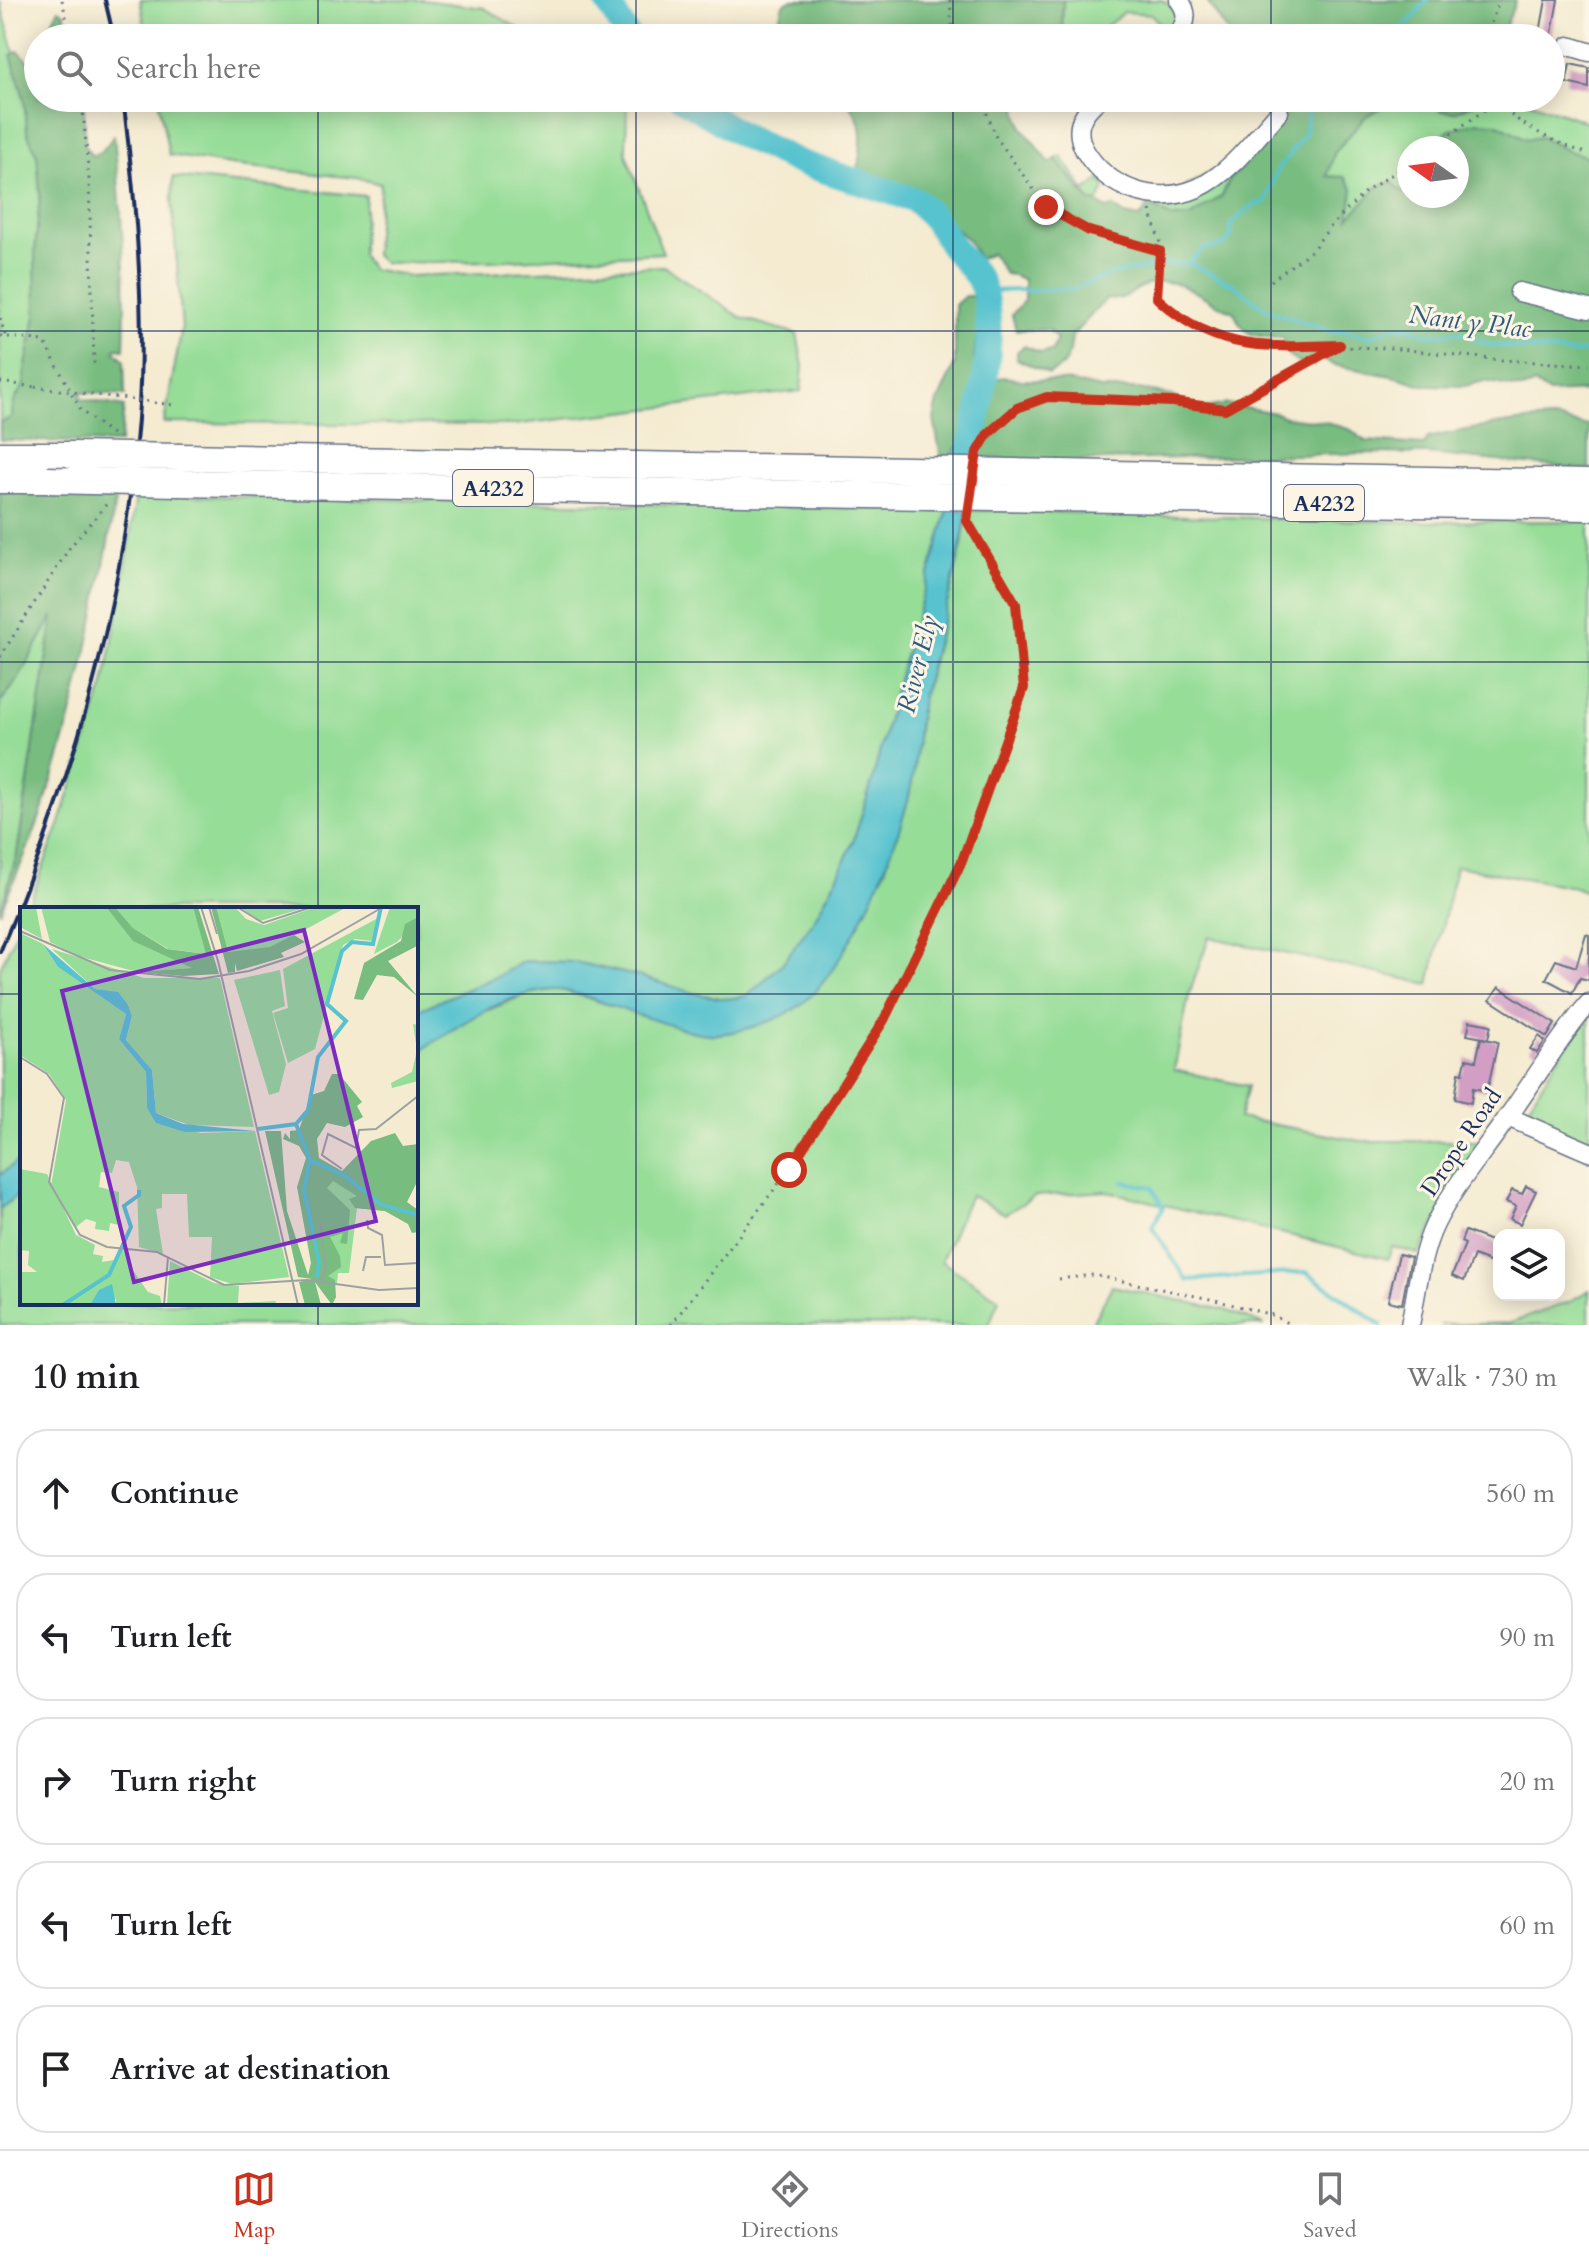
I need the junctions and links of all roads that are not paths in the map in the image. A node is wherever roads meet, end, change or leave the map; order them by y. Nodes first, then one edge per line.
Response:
1 (1179, 0) edge
2 (1183, 24) edge
3 (1569, 46) dead end
4 (1589, 52) edge
5 (1086, 112) edge
6 (1279, 112) dead end
7 (1519, 292) dead end
8 (1589, 309) edge
9 (0, 455) edge
10 (180, 470) junction
11 (0, 480) edge
12 (1589, 483) edge
13 (1059, 485) junction
14 (1589, 507) edge
15 (1589, 1003) edge
16 (1508, 1117) junction
17 (1589, 1152) edge
18 (1411, 1324) edge

1 - 2 street
3 - 4 street
5 - 6 street
7 - 8 street
9 - 10 highway, A4232, bridge
10 - 11 highway, A4232, bridge
10 - 13 highway, A4232, bridge
12 - 13 highway, A4232
13 - 14 highway, A4232
15 - 16 street, Drope Road
16 - 17 street
16 - 18 street, Drope Road

